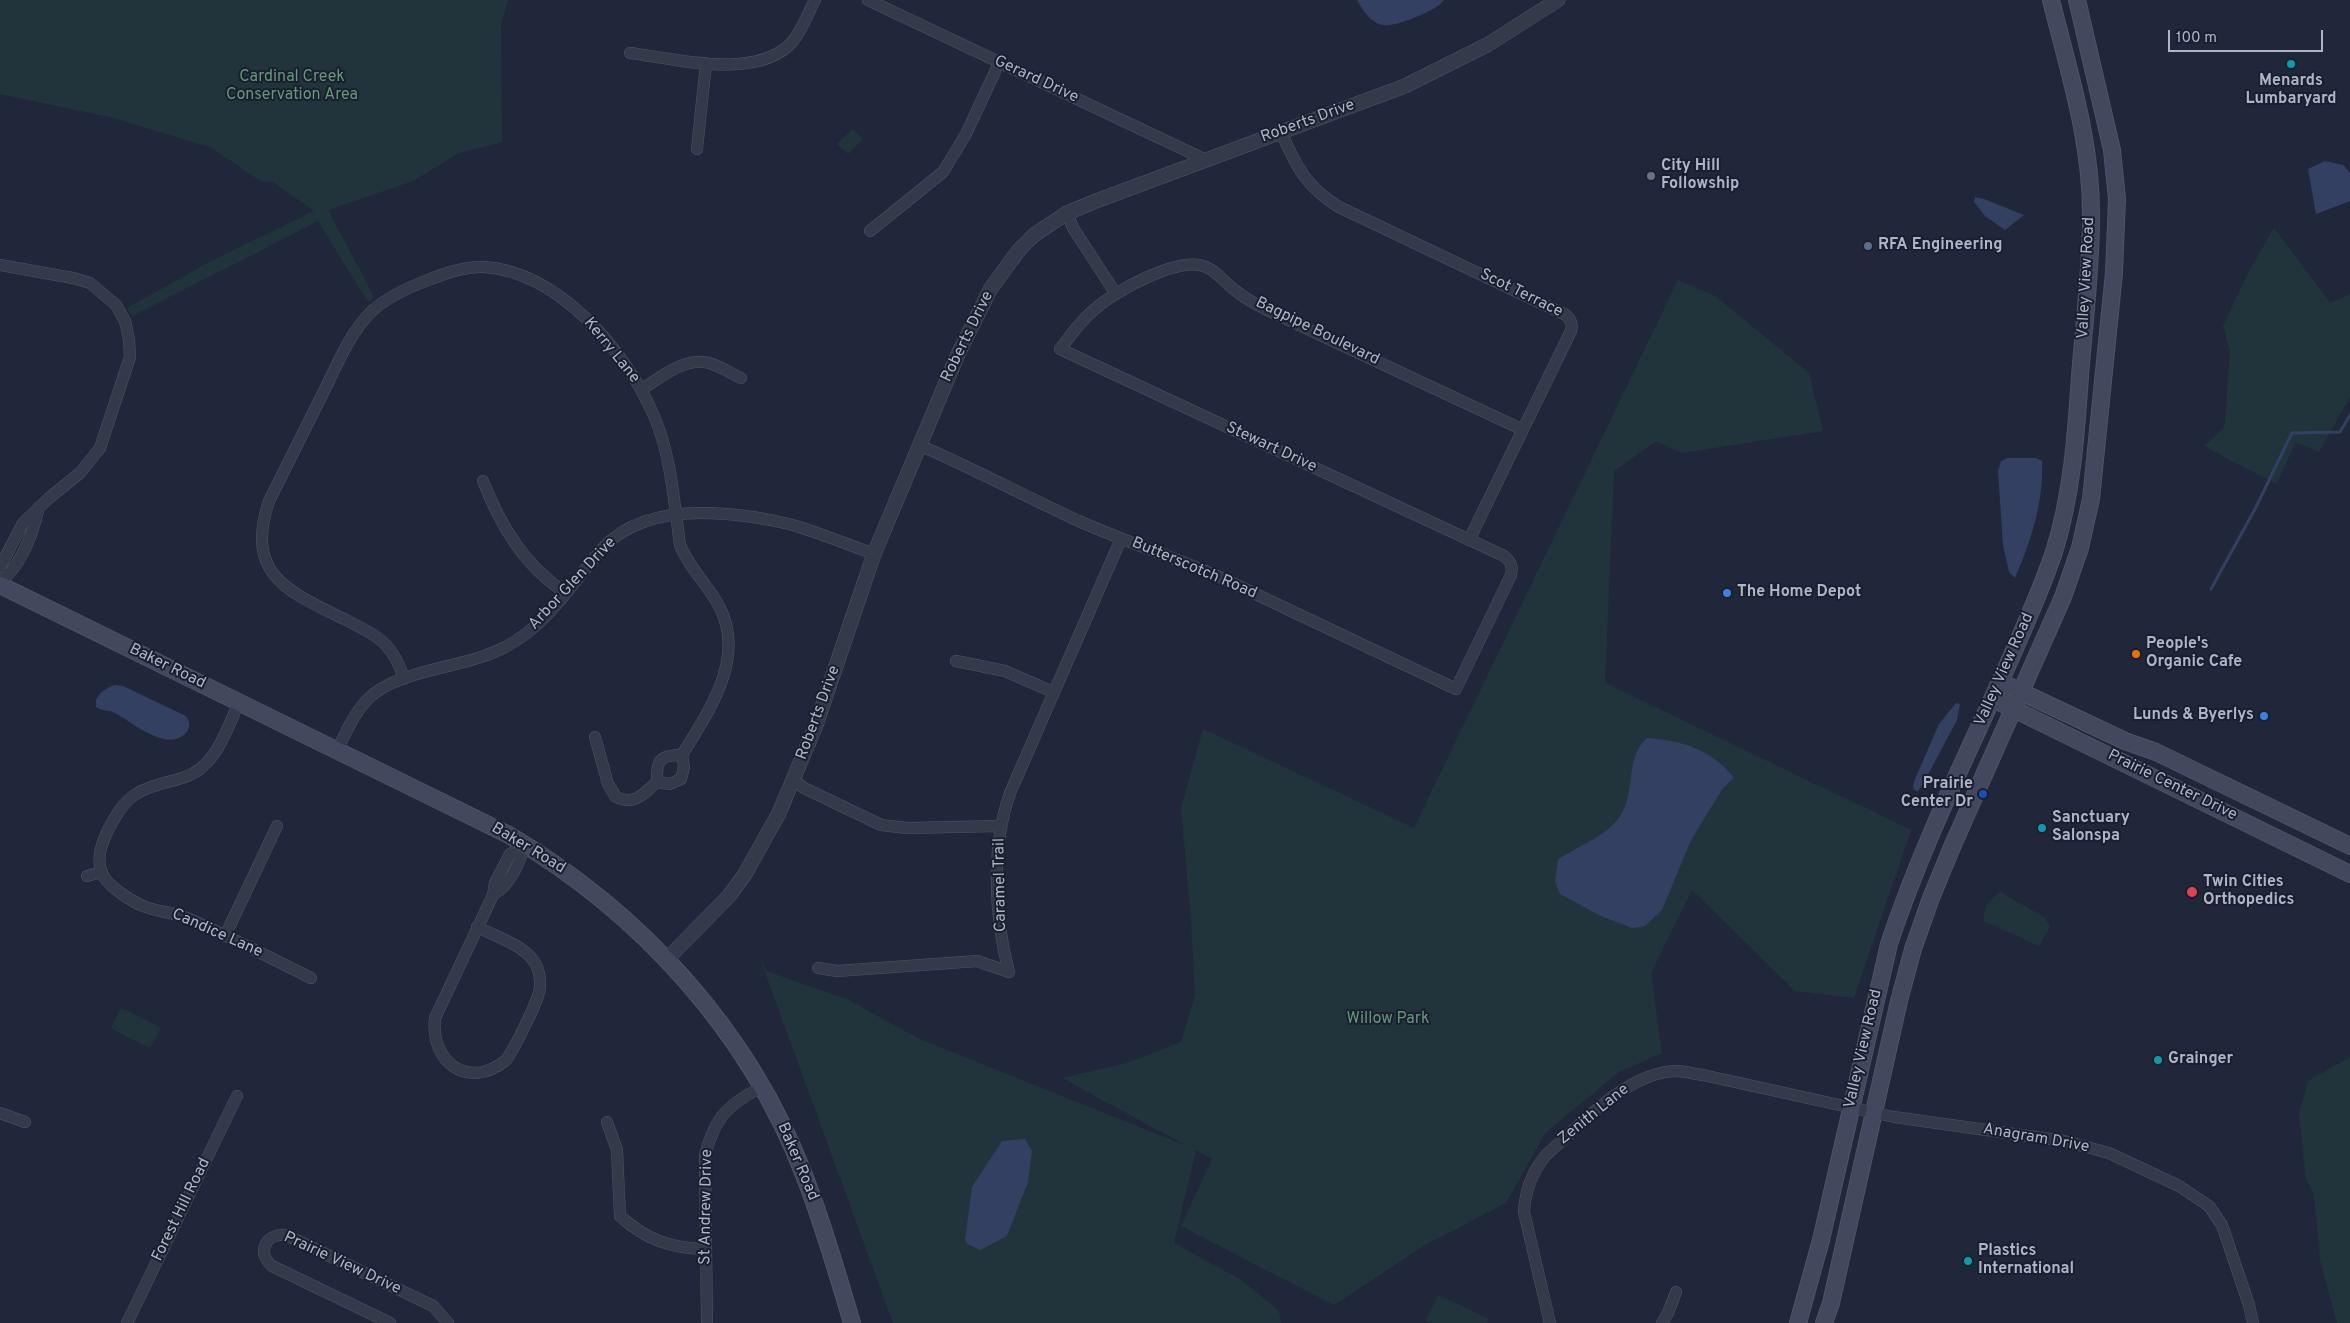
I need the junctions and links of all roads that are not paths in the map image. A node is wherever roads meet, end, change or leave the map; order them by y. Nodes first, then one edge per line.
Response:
1 (814, 0) edge
2 (868, 0) edge
3 (1558, 0) edge
4 (2051, 0) edge
5 (2077, 0) edge
6 (630, 53) dead end
7 (706, 63) junction
8 (999, 63) junction
9 (1282, 132) junction
10 (697, 149) dead end
11 (1204, 159) junction
12 (1067, 214) junction
13 (870, 231) dead end
14 (0, 265) edge
15 (1116, 294) junction
16 (741, 378) dead end
17 (642, 389) junction
18 (1521, 429) junction
19 (926, 447) junction
20 (483, 481) dead end
21 (39, 507) junction
22 (677, 515) junction
23 (1121, 539) junction
24 (1469, 540) junction
25 (874, 554) junction
26 (0, 567) edge
27 (0, 583) edge
28 (566, 593) junction
29 (956, 662) dead end
30 (404, 679) junction
31 (2000, 682) junction
32 (1456, 689) joint
33 (1053, 692) junction
34 (2022, 692) junction
35 (1993, 699) junction
36 (239, 702) junction
37 (2014, 709) junction
38 (595, 736) dead end
39 (337, 750) junction
40 (682, 755) junction
41 (794, 780) junction
42 (657, 782) junction
43 (277, 826) dead end
44 (1000, 826) junction
45 (525, 844) junction
46 (2350, 846) edge
47 (102, 872) junction
48 (2350, 874) edge
49 (87, 876) dead end
50 (477, 927) junction
51 (224, 936) junction
52 (666, 959) junction
53 (818, 968) dead end
54 (311, 978) dead end
55 (762, 1087) junction
56 (237, 1096) dead end
57 (1850, 1108) junction
58 (0, 1113) edge
59 (1875, 1113) junction
60 (25, 1122) dead end
61 (607, 1122) dead end
62 (705, 1249) junction
63 (1676, 1292) dead end
64 (127, 1323) edge
65 (390, 1323) edge
66 (448, 1323) edge
67 (708, 1323) edge
68 (852, 1323) edge
69 (1550, 1323) edge
70 (1662, 1323) edge
71 (1798, 1323) edge
72 (1824, 1323) edge
73 (2252, 1323) edge

1 - 7 street
2 - 8 street, Gerard Drive
3 - 9 street, Roberts Drive
4 - 31 main road, Valley View Road
5 - 34 main road, Valley View Road
6 - 7 street
7 - 10 street
8 - 11 street, Gerard Drive
8 - 13 street
9 - 11 street, Roberts Drive
9 - 18 street, Scot Terrace
11 - 12 street, Roberts Drive
12 - 15 street
12 - 19 street, Roberts Drive
14 - 21 street
15 - 18 street, Bagpipe Boulevard
15 - 24 street, Stewart Drive
16 - 17 street
17 - 22 street, Kerry Lane
17 - 30 street, Kerry Lane
18 - 24 street, Scot Terrace
19 - 23 street, Butterscotch Road
19 - 25 street, Roberts Drive
20 - 28 street
21 - 26 street
21 - 27 street
22 - 25 street, Arbor Glen Drive
22 - 28 street, Arbor Glen Drive
22 - 40 street, Kerry Lane
23 - 32 street, Butterscotch Road
23 - 33 street, Caramel Trail
24 - 32 street, Stewart Drive
25 - 41 street, Roberts Drive
27 - 36 main road, Baker Road
28 - 30 street, Arbor Glen Drive
29 - 33 street
30 - 39 street, Arbor Glen Drive
31 - 34 main road, Prairie Center Drive
31 - 35 main road, Valley View Road
33 - 44 street, Caramel Trail
34 - 37 main road, Valley View Road
34 - 46 main road, Prairie Center Drive
35 - 37 main road, Prairie Center Drive
35 - 57 main road, Valley View Road
36 - 39 main road, Baker Road
36 - 47 street
37 - 48 main road, Prairie Center Drive
37 - 59 main road, Valley View Road
38 - 42 street
39 - 45 main road, Baker Road
40 - 42 street
40 - 42 street, Kerry Lane
41 - 44 street
41 - 52 street, Roberts Drive
43 - 51 street
44 - 53 street, Caramel Trail
45 - 50 street
45 - 52 main road, Baker Road
47 - 49 street
47 - 51 street, Candice Lane
50 - 50 street
51 - 54 street, Candice Lane
52 - 55 main road, Baker Road
55 - 62 street, St Andrew Drive
55 - 68 main road, Baker Road
56 - 64 street, Forest Hill Road
57 - 59 street, Zenith Lane
57 - 69 street, Zenith Lane
57 - 71 main road, Valley View Road
58 - 60 street
59 - 72 main road, Valley View Road
59 - 73 street, Anagram Drive
61 - 62 street
62 - 67 street, St Andrew Drive
63 - 70 street
65 - 66 street, Prairie View Drive

